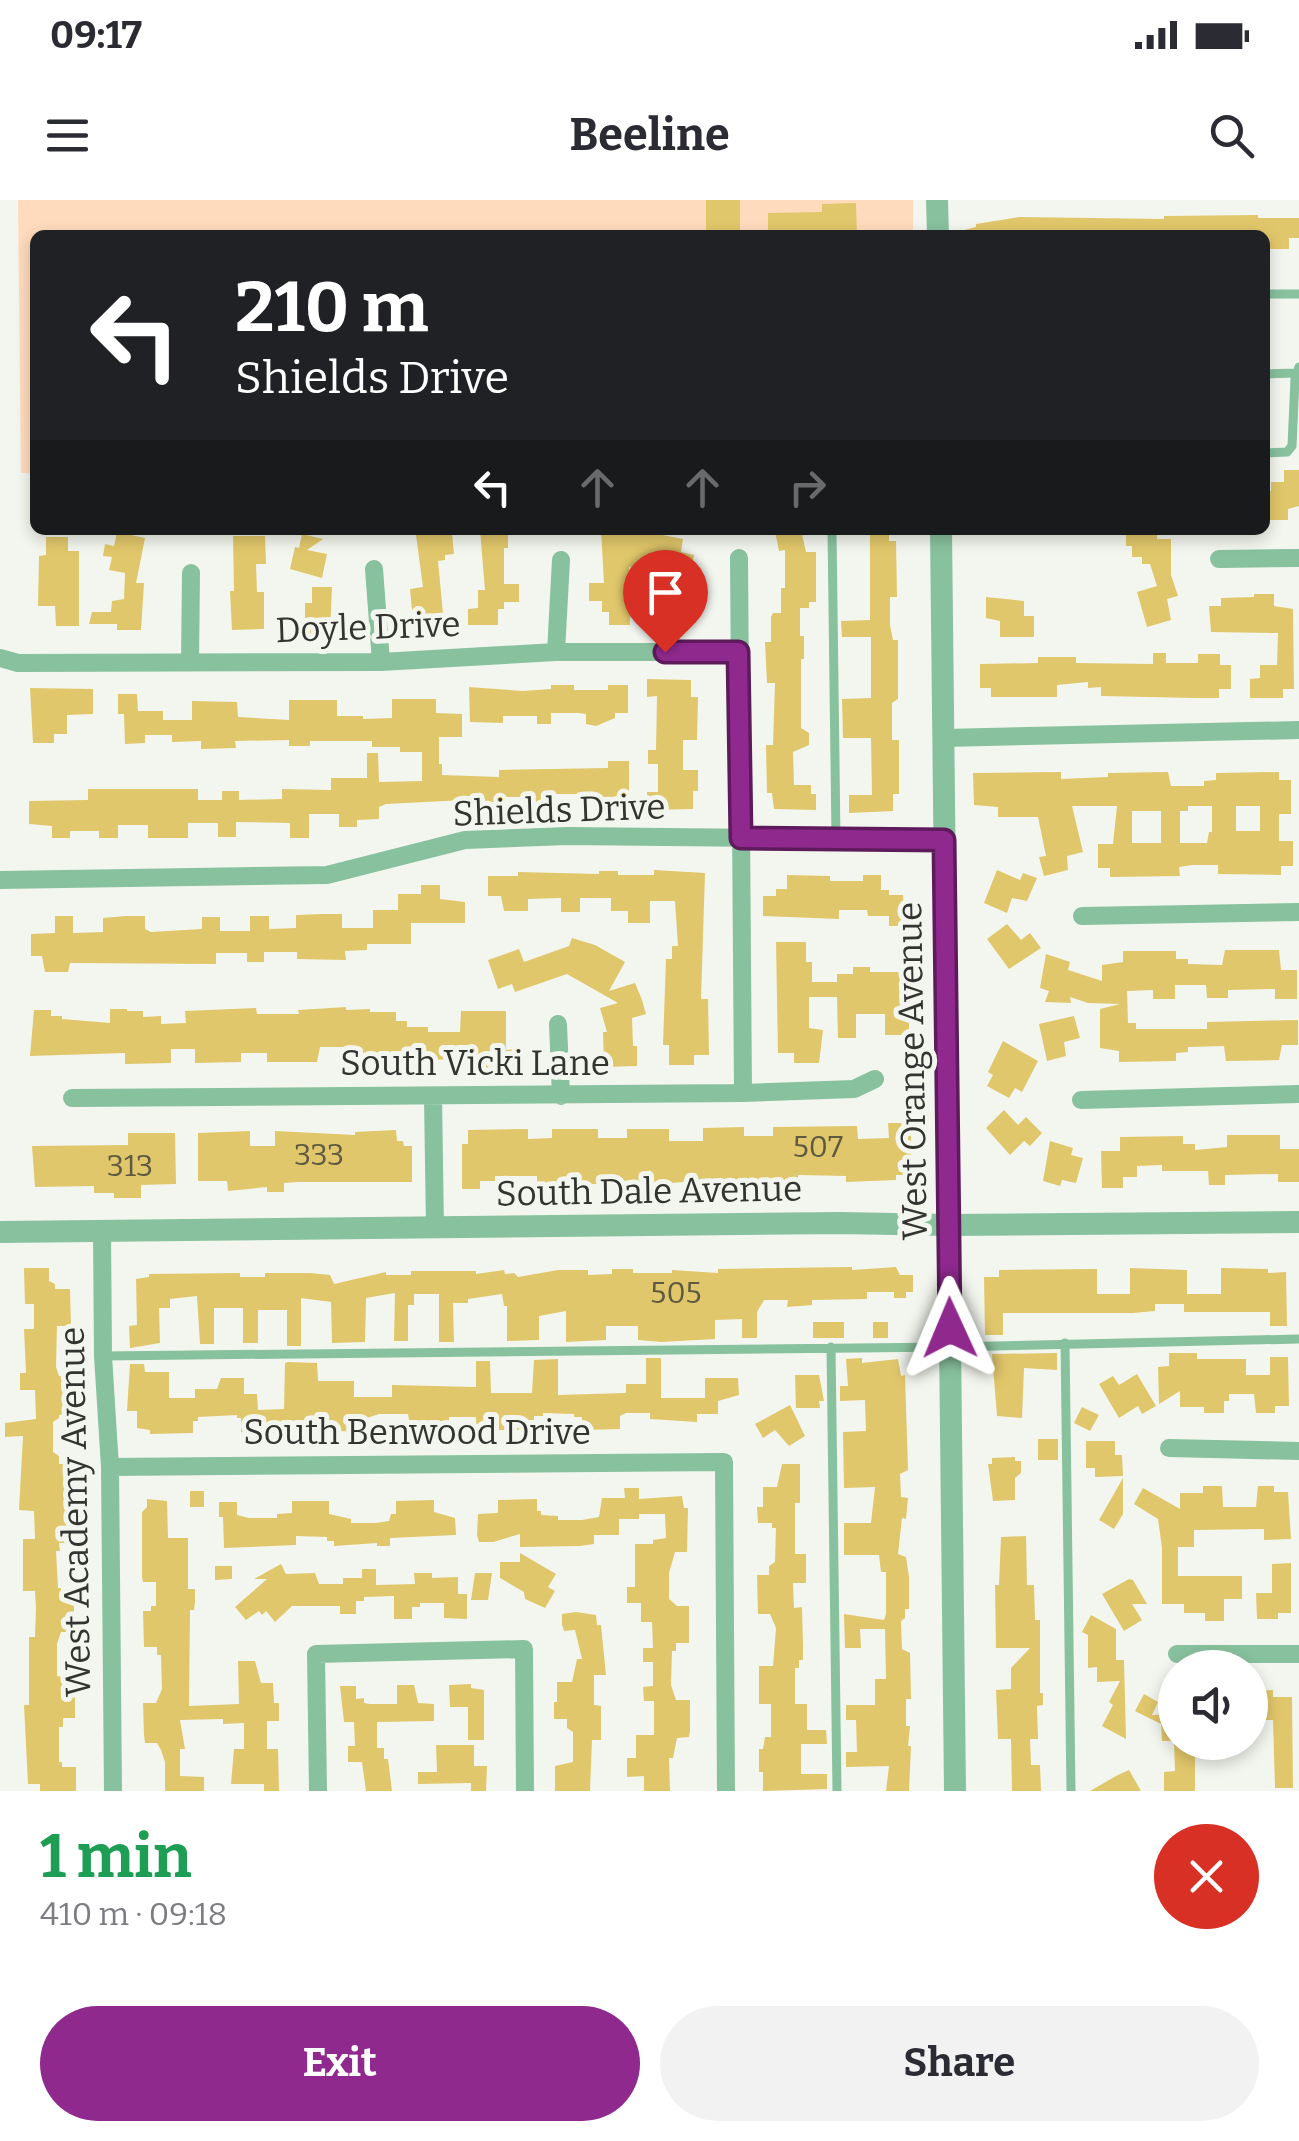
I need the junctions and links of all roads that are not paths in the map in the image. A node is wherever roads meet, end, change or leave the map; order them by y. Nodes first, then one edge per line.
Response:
1 (938, 200) edge
2 (938, 230) edge
3 (1270, 294) edge
4 (1299, 294) edge
5 (1297, 370) edge
6 (1270, 373) edge
7 (1270, 453) edge
8 (832, 535) edge
9 (941, 535) edge
10 (740, 558) dead end
11 (1299, 558) edge
12 (1219, 559) dead end
13 (561, 560) dead end
14 (374, 569) dead end
15 (191, 573) dead end
16 (556, 652) junction
17 (738, 652) junction
18 (0, 658) edge
19 (190, 662) junction
20 (381, 662) junction
21 (1299, 730) edge
22 (943, 738) junction
23 (741, 838) junction
24 (836, 839) junction
25 (944, 840) junction
26 (0, 880) edge
27 (1299, 912) edge
28 (1082, 916) dead end
29 (558, 1024) dead end
30 (875, 1079) dead end
31 (742, 1093) junction
32 (1299, 1094) edge
33 (433, 1096) junction
34 (561, 1096) junction
35 (72, 1098) dead end
36 (1081, 1100) dead end
37 (1299, 1222) edge
38 (948, 1226) junction
39 (435, 1229) junction
40 (0, 1232) edge
41 (102, 1232) junction
42 (1299, 1339) edge
43 (1064, 1343) junction
44 (831, 1347) junction
45 (950, 1347) junction
46 (103, 1356) junction
47 (1169, 1448) dead end
48 (1299, 1451) edge
49 (110, 1467) junction
50 (1268, 1654) edge
51 (1299, 1654) edge
52 (112, 1791) edge
53 (318, 1791) edge
54 (525, 1791) edge
55 (726, 1791) edge
56 (837, 1791) edge
57 (954, 1791) edge
58 (1071, 1791) edge

1 - 2 street
3 - 4 lane
5 - 6 lane
5 - 7 lane
8 - 24 lane
9 - 22 street, West Orange Avenue
10 - 17 street
11 - 12 street
13 - 16 street
14 - 20 street
15 - 19 street
16 - 17 street, Doyle Drive
16 - 20 street, Doyle Drive
17 - 23 street
18 - 19 street, Doyle Drive
19 - 20 street, Doyle Drive
21 - 22 street
22 - 25 street, West Orange Avenue
23 - 24 street, Shields Drive
23 - 26 street, Shields Drive
23 - 31 street
24 - 25 street, Shields Drive
25 - 38 street, West Orange Avenue
27 - 28 street
29 - 34 street
30 - 31 street, South Vicki Lane
31 - 34 street, South Vicki Lane
32 - 36 street
33 - 34 street, South Vicki Lane
33 - 35 street, South Vicki Lane
33 - 39 street
37 - 38 street, South Dale Avenue
38 - 39 street, South Dale Avenue
38 - 45 street, West Orange Avenue
39 - 41 street, South Dale Avenue
40 - 41 street, South Dale Avenue
41 - 46 street, West Academy Avenue
42 - 43 lane
43 - 45 lane
43 - 58 lane
44 - 45 lane
44 - 46 lane
44 - 56 lane
45 - 57 street, West Orange Avenue
46 - 49 street, West Academy Avenue
47 - 48 street
49 - 52 street, West Academy Avenue
49 - 55 street, South Benwood Drive
50 - 51 street
53 - 54 street

